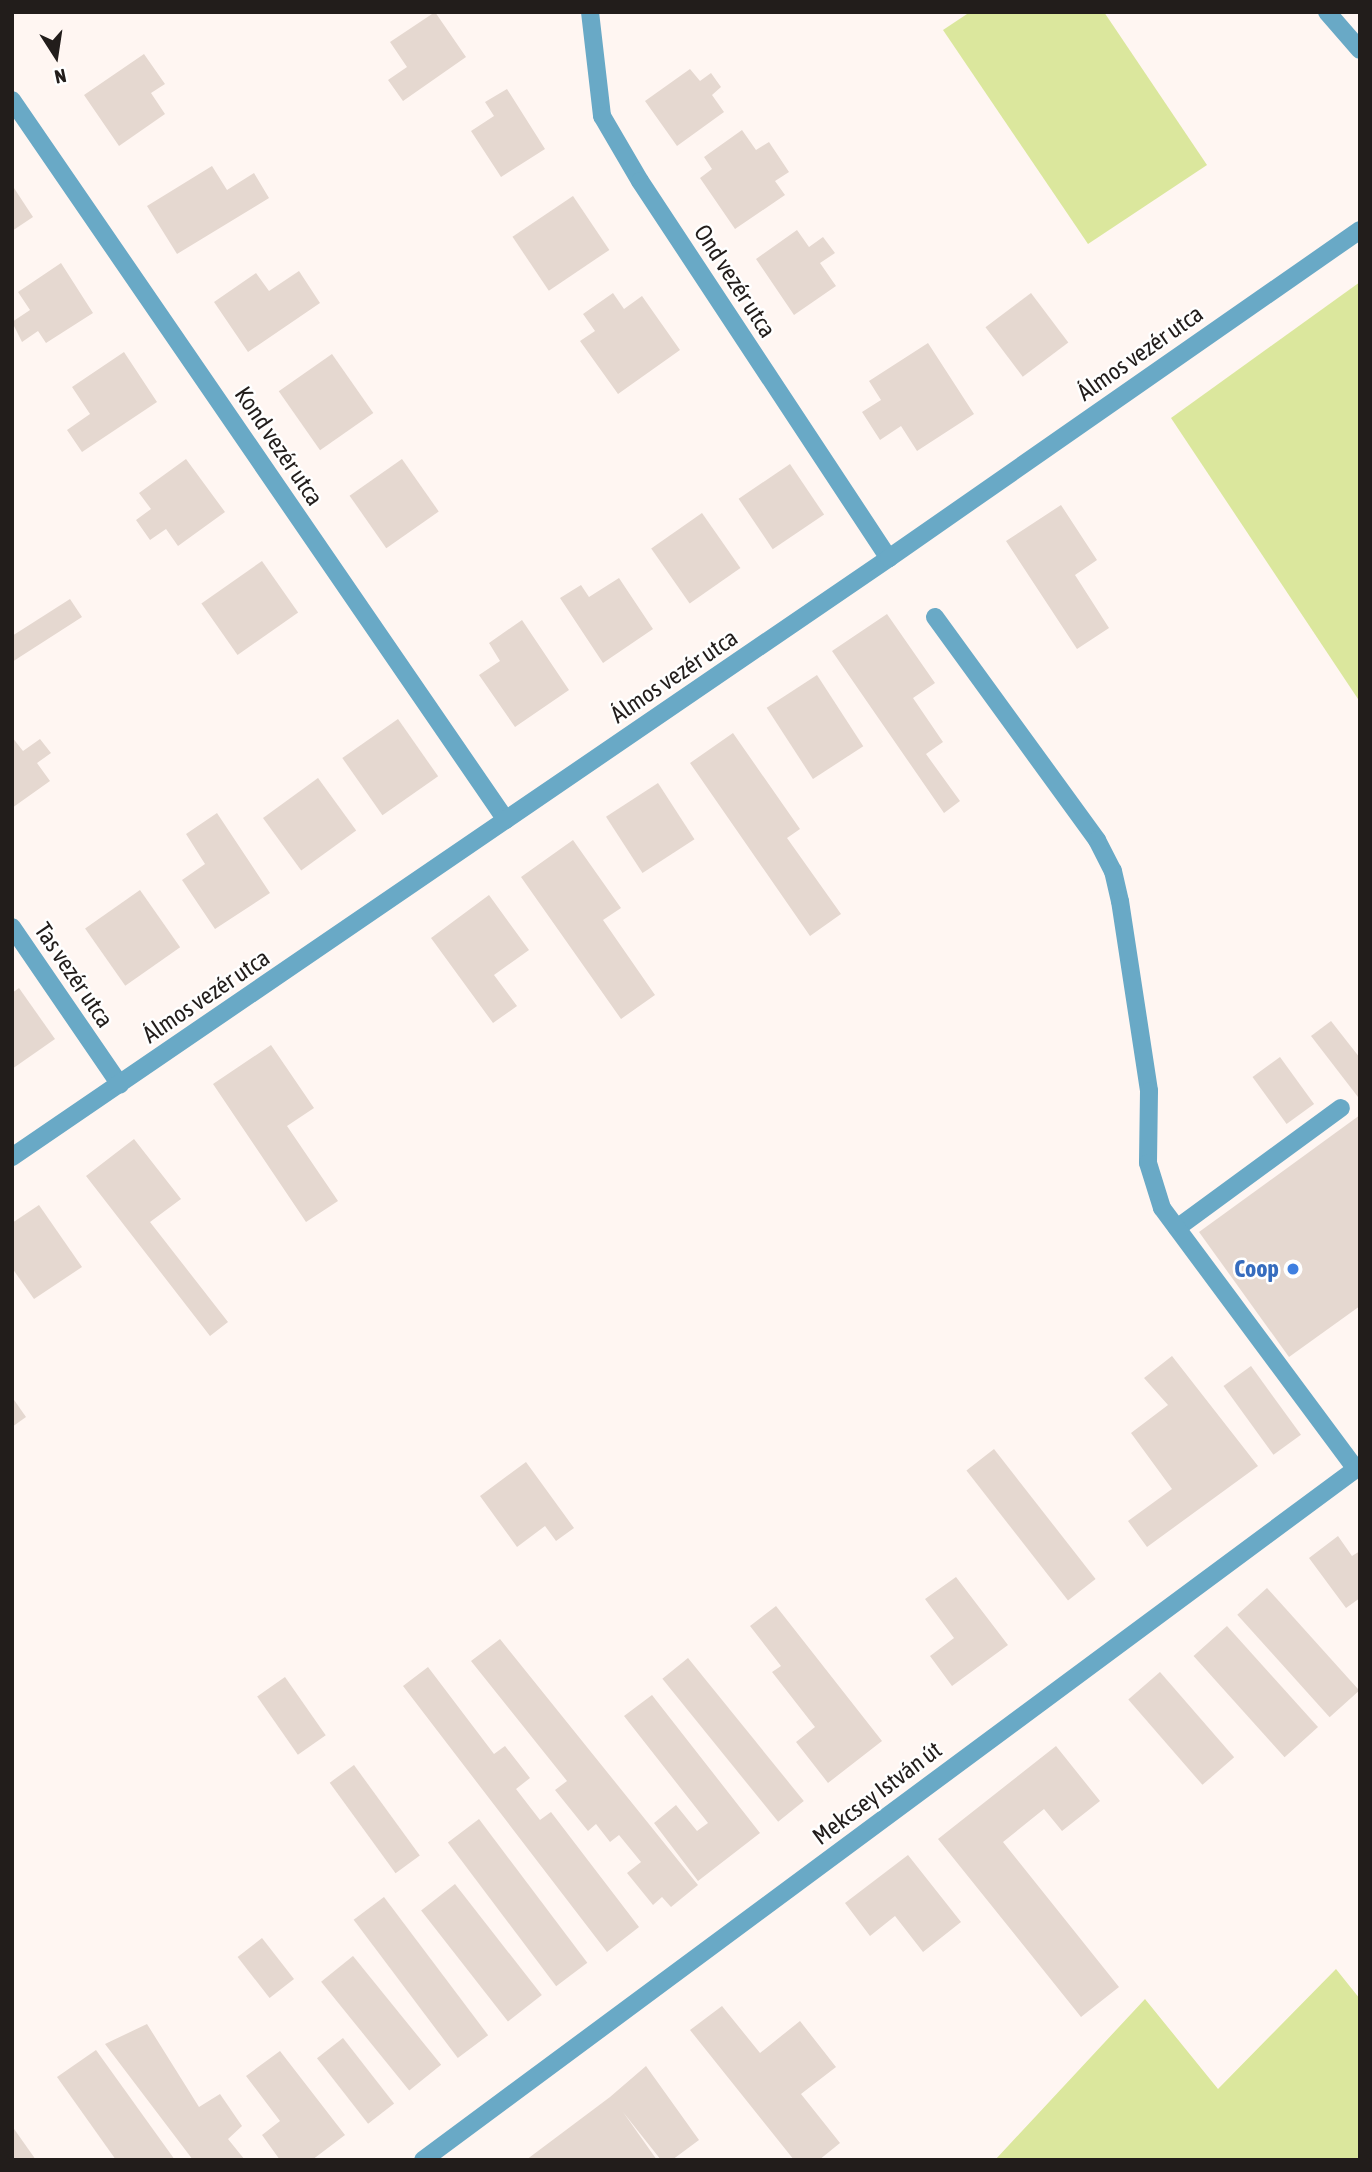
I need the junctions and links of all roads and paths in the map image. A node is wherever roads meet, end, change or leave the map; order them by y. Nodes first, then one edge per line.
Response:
1 (590, 12) edge
2 (1327, 12) edge
3 (1360, 50) edge
4 (12, 100) edge
5 (1360, 230) edge
6 (889, 558) junction
7 (935, 617) dead end
8 (506, 820) junction
9 (12, 927) edge
10 (120, 1085) junction
11 (1341, 1108) dead end
12 (12, 1157) edge
13 (1177, 1228) junction
14 (1358, 1467) edge
15 (423, 2160) edge

1 - 6 street, Ond vezér utca
2 - 3 street
4 - 8 street, Kond vezér utca
5 - 6 street, Álmos vezér utca
6 - 8 street, Álmos vezér utca
7 - 13 street
8 - 10 street, Álmos vezér utca
9 - 10 street, Tas vezér utca
10 - 12 street, Álmos vezér utca
11 - 13 street
13 - 14 street
14 - 15 street, Mekcsey István út

